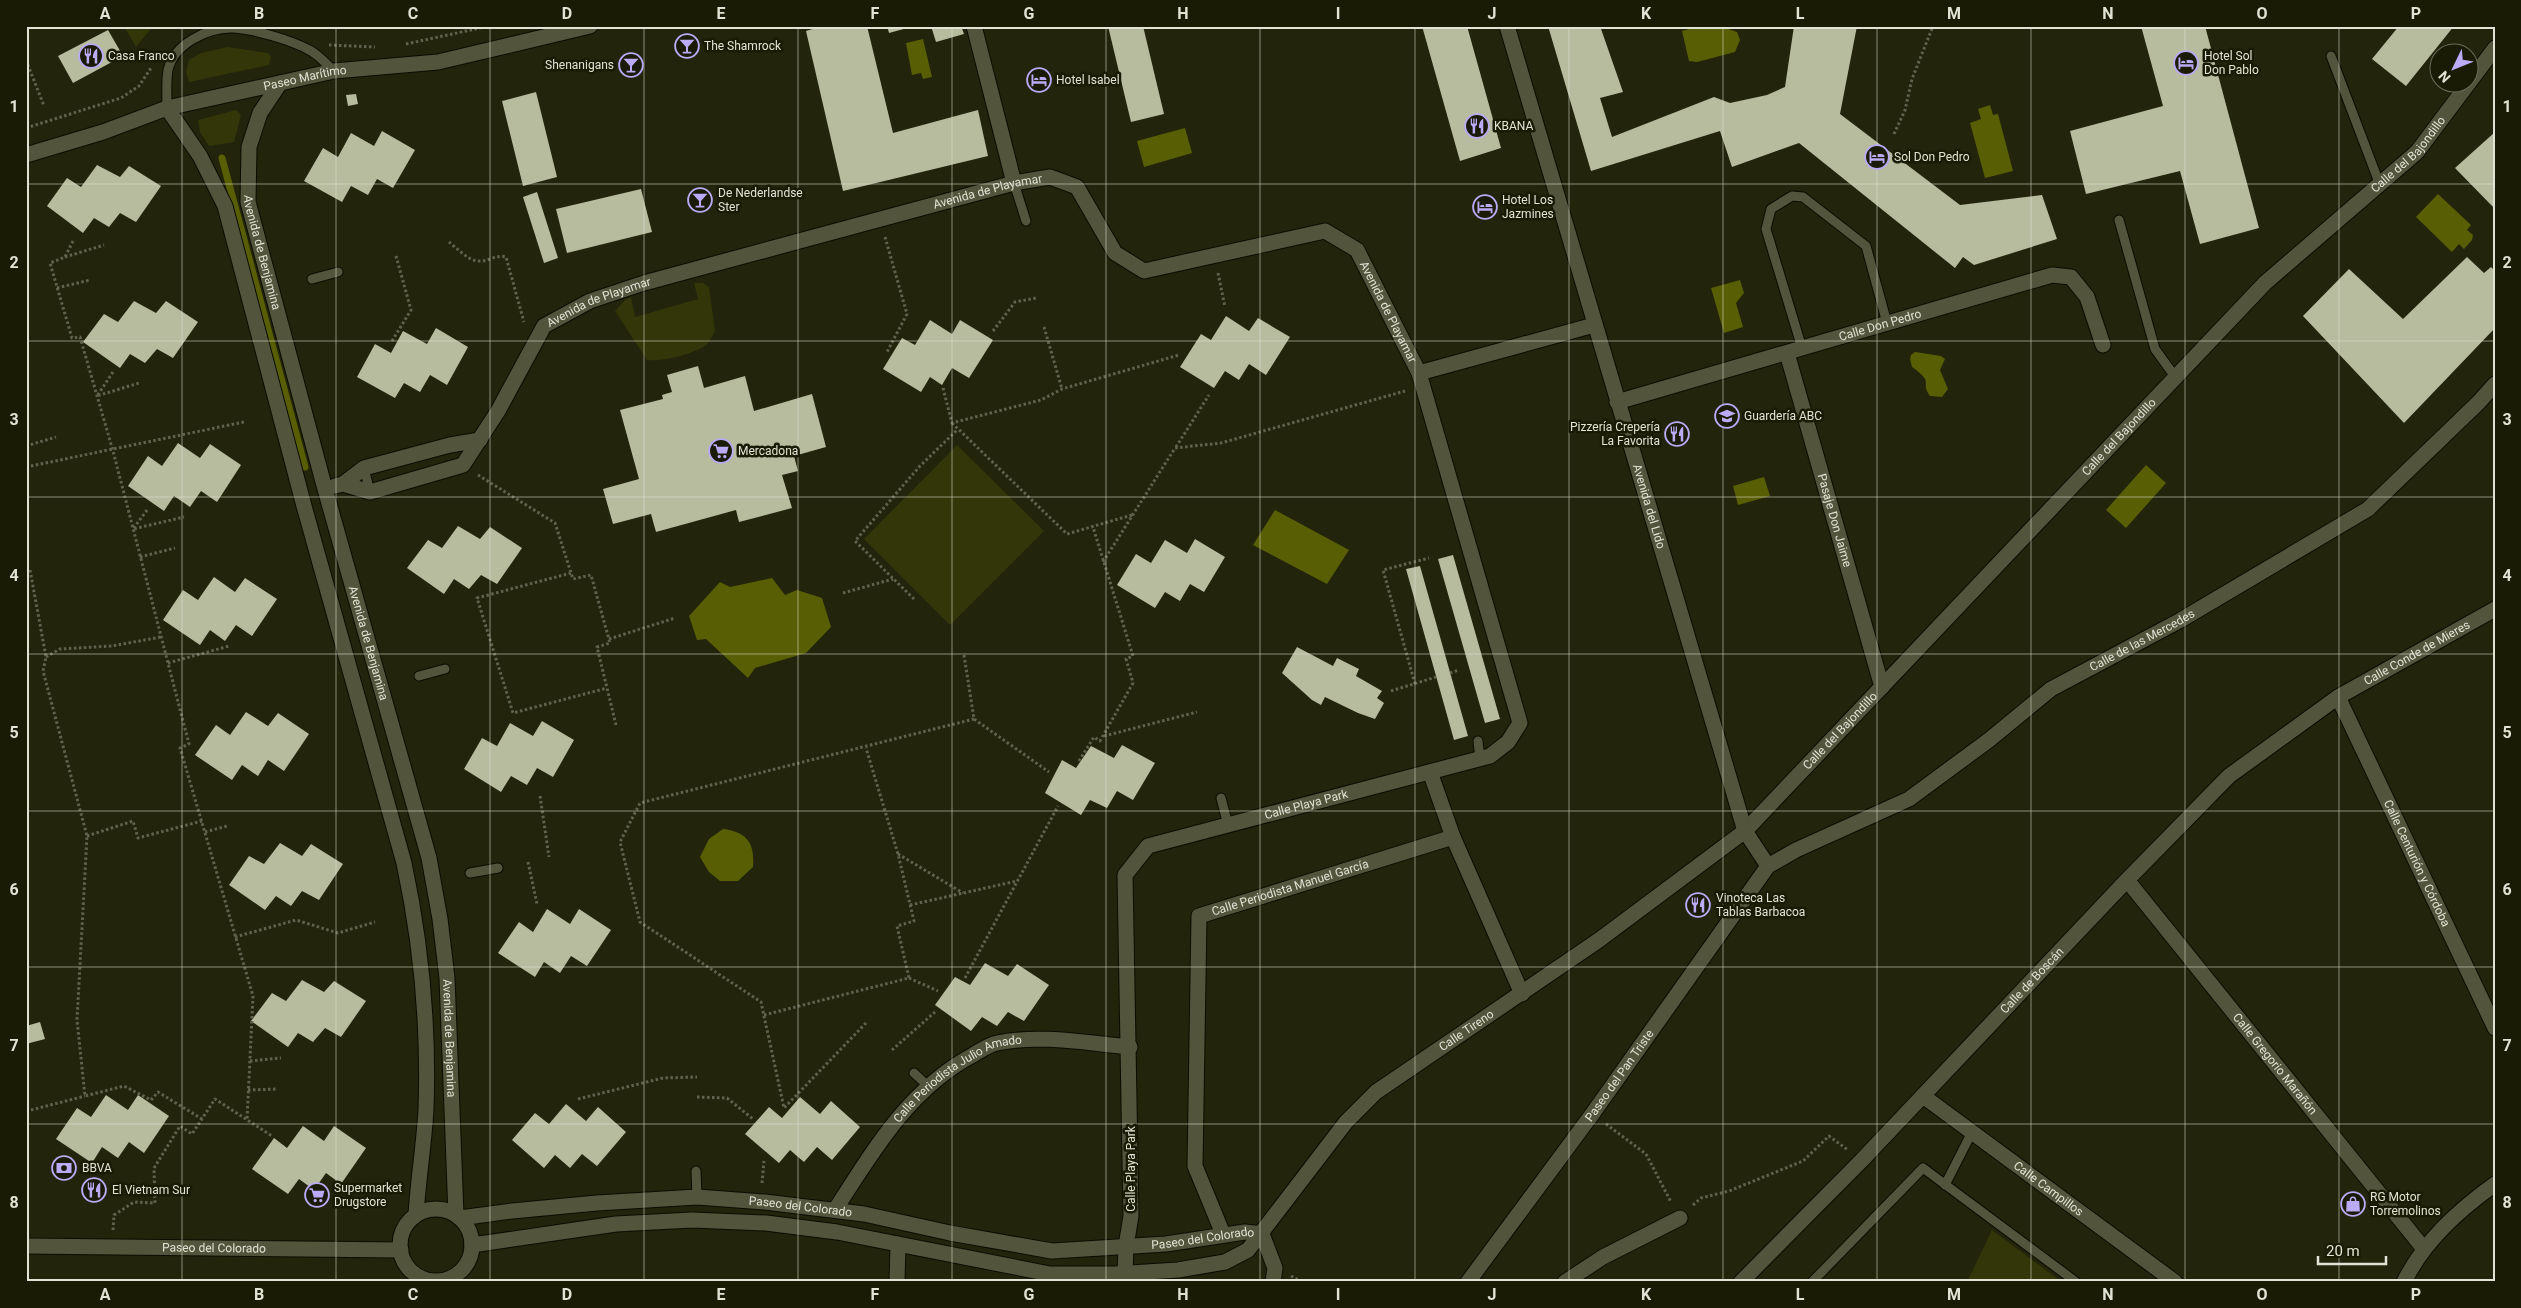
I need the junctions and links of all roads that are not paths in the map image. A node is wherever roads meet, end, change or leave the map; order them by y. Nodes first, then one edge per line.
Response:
1 (590, 26) edge
2 (974, 26) edge
3 (1507, 26) edge
4 (2495, 48) edge
5 (2331, 56) dead end
6 (334, 71) junction
7 (280, 83) junction
8 (167, 108) junction
9 (26, 155) edge
10 (1014, 183) junction
11 (2380, 184) junction
12 (2119, 220) dead end
13 (1026, 221) dead end
14 (338, 272) dead end
15 (312, 279) dead end
16 (1887, 323) junction
17 (1594, 325) junction
18 (2103, 345) dead end
19 (1802, 348) junction
20 (1787, 352) junction
21 (1419, 373) junction
22 (2176, 378) junction
23 (2495, 384) edge
24 (1617, 402) junction
25 (480, 440) junction
26 (364, 468) junction
27 (343, 484) junction
28 (325, 489) junction
29 (370, 492) junction
30 (2495, 609) edge
31 (445, 669) dead end
32 (419, 676) dead end
33 (1882, 687) junction
34 (2338, 697) junction
35 (1478, 741) dead end
36 (1480, 759) junction
37 (1430, 772) junction
38 (1221, 798) dead end
39 (1228, 825) junction
40 (1745, 831) junction
41 (1453, 837) junction
42 (1768, 866) junction
43 (498, 868) dead end
44 (470, 873) dead end
45 (2127, 880) junction
46 (1522, 994) junction
47 (2495, 1028) edge
48 (1130, 1047) junction
49 (914, 1074) dead end
50 (928, 1086) junction
51 (1922, 1096) junction
52 (1972, 1132) junction
53 (696, 1171) dead end
54 (2495, 1184) edge
55 (1945, 1185) junction
56 (697, 1197) junction
57 (835, 1210) junction
58 (416, 1215) junction
59 (458, 1217) junction
60 (1680, 1218) road end
61 (1223, 1234) junction
62 (1262, 1234) junction
63 (898, 1244) junction
64 (472, 1245) junction
65 (26, 1246) edge
66 (1126, 1246) junction
67 (2424, 1249) junction
68 (401, 1250) junction
69 (1125, 1274) junction
70 (419, 1279) edge
71 (449, 1280) edge
72 (898, 1282) edge
73 (1273, 1282) edge
74 (1468, 1282) edge
75 (1565, 1282) edge
76 (1741, 1282) edge
77 (1812, 1282) edge
78 (2076, 1282) edge
79 (2176, 1282) edge
80 (2404, 1282) edge

1 - 6 street, Paseo Marítimo
2 - 10 street
3 - 17 street, Avenida del Lido
4 - 11 street, Calle del Bajondillo
5 - 11 lane
6 - 7 street, Paseo Marítimo
6 - 8 lane
7 - 8 street, Paseo Marítimo
7 - 28 street, Avenida de Benjamina
8 - 9 street, Paseo Marítimo
8 - 58 street, Avenida de Benjamina
10 - 13 lane
10 - 21 street, Avenida de Playamar
10 - 25 street, Avenida de Playamar
11 - 22 street, Calle del Bajondillo
12 - 22 lane
14 - 15 lane
16 - 18 street, Calle Don Pedro
16 - 19 street, Calle Don Pedro
16 - 19 lane
17 - 21 street, Avenida de Playamar
17 - 24 street, Avenida del Lido
19 - 20 street, Calle Don Pedro
20 - 24 street, Calle Don Pedro
20 - 33 street, Pasaje Don Jaime
21 - 36 street, Calle Playa Park
22 - 33 street, Calle del Bajondillo
23 - 42 street, Calle de las Mercedes
24 - 40 street, Avenida del Lido
25 - 26 street
25 - 29 street, Avenida de Playamar
26 - 27 street
26 - 29 lane
27 - 28 street
27 - 29 street
28 - 59 street, Avenida de Benjamina
30 - 34 street, Calle Conde de Mieres
31 - 32 lane
33 - 40 street, Calle del Bajondillo
34 - 45 street, Calle de Boscán
34 - 47 street, Calle Centurión y Córdoba
35 - 36 lane
36 - 37 street, Calle Playa Park
37 - 39 street, Calle Playa Park
37 - 41 street
38 - 39 lane
39 - 48 street, Calle Playa Park
40 - 42 street, Avenida del Lido
40 - 46 street, Calle Tireno
41 - 46 street
41 - 61 street, Calle Periodista Manuel García
42 - 74 street, Paseo del Pan Triste
43 - 44 lane
45 - 51 street, Calle de Boscán
45 - 67 street, Calle Gregorio Marañón
46 - 62 street, Calle Tireno
48 - 50 street, Calle Periodista Julio Amado
48 - 66 street, Calle Playa Park
49 - 50 lane
50 - 57 street, Calle Periodista Julio Amado
51 - 52 street, Calle Campillos
51 - 76 street, Calle de Boscán
52 - 55 lane
52 - 79 street, Calle Campillos
53 - 56 lane
54 - 67 street
55 - 77 lane
55 - 78 lane
56 - 57 street, Paseo del Colorado
56 - 59 street, Paseo del Colorado
57 - 66 street, Paseo del Colorado
58 - 59 street
58 - 68 street
59 - 64 street
60 - 75 street
61 - 62 street, Paseo del Colorado
61 - 66 street, Paseo del Colorado
62 - 69 street, Paseo del Colorado
62 - 73 street
63 - 64 street, Paseo del Colorado
63 - 69 street, Paseo del Colorado
63 - 72 street
64 - 71 street
65 - 68 street, Paseo del Colorado
66 - 69 street, Calle Playa Park
67 - 80 street
68 - 70 street
70 - 71 street

